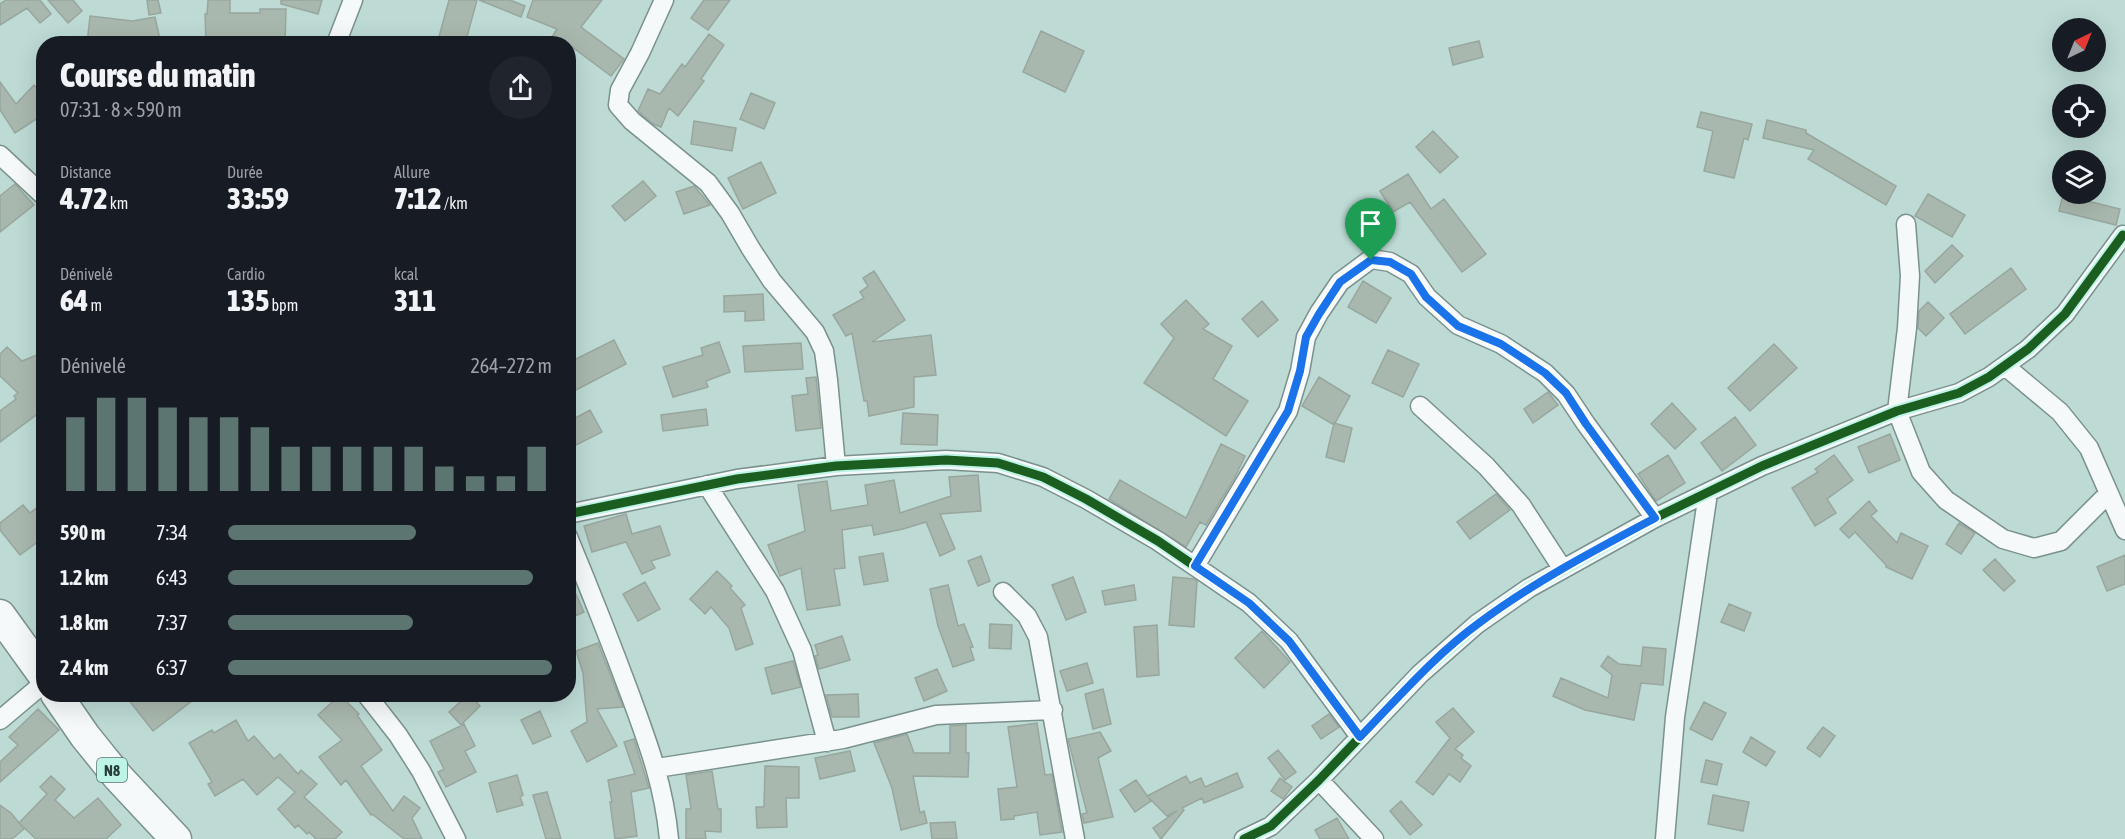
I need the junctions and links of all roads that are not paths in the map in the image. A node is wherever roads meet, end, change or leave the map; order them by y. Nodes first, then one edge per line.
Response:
1 (352, 0) edge
2 (664, 0) edge
3 (339, 36) edge
4 (0, 155) edge
5 (36, 189) edge
6 (1906, 224) dead end
7 (2123, 235) dead end
8 (2005, 366) junction
9 (1420, 406) dead end
10 (1897, 411) junction
11 (837, 466) junction
12 (707, 485) junction
13 (1708, 494) junction
14 (2108, 494) junction
15 (576, 512) edge
16 (1655, 518) junction
17 (2125, 530) edge
18 (576, 557) edge
19 (1195, 566) junction
20 (1562, 568) junction
21 (1003, 592) dead end
22 (0, 615) edge
23 (36, 665) edge
24 (36, 690) edge
25 (62, 702) edge
26 (372, 702) edge
27 (1053, 710) junction
28 (0, 720) edge
29 (1360, 737) junction
30 (827, 742) junction
31 (657, 768) junction
32 (1319, 780) junction
33 (176, 839) edge
34 (456, 839) edge
35 (669, 839) edge
36 (1075, 839) edge
37 (1244, 839) edge
38 (1374, 839) edge
39 (1665, 839) edge

1 - 3 street
2 - 11 street
4 - 5 street
6 - 10 street
7 - 8 street
8 - 10 street
8 - 14 street
9 - 20 street
10 - 13 street
10 - 14 street
11 - 12 street
11 - 19 street
12 - 15 street
12 - 30 street
13 - 16 street
13 - 39 street
14 - 17 street
16 - 19 street
16 - 20 street
18 - 31 street
19 - 29 street
20 - 29 street
21 - 27 street
22 - 23 highway
24 - 28 street
25 - 33 highway, N8
26 - 34 street
27 - 30 street
27 - 36 street
29 - 32 street
30 - 31 street
31 - 35 street
32 - 37 street
32 - 38 street

